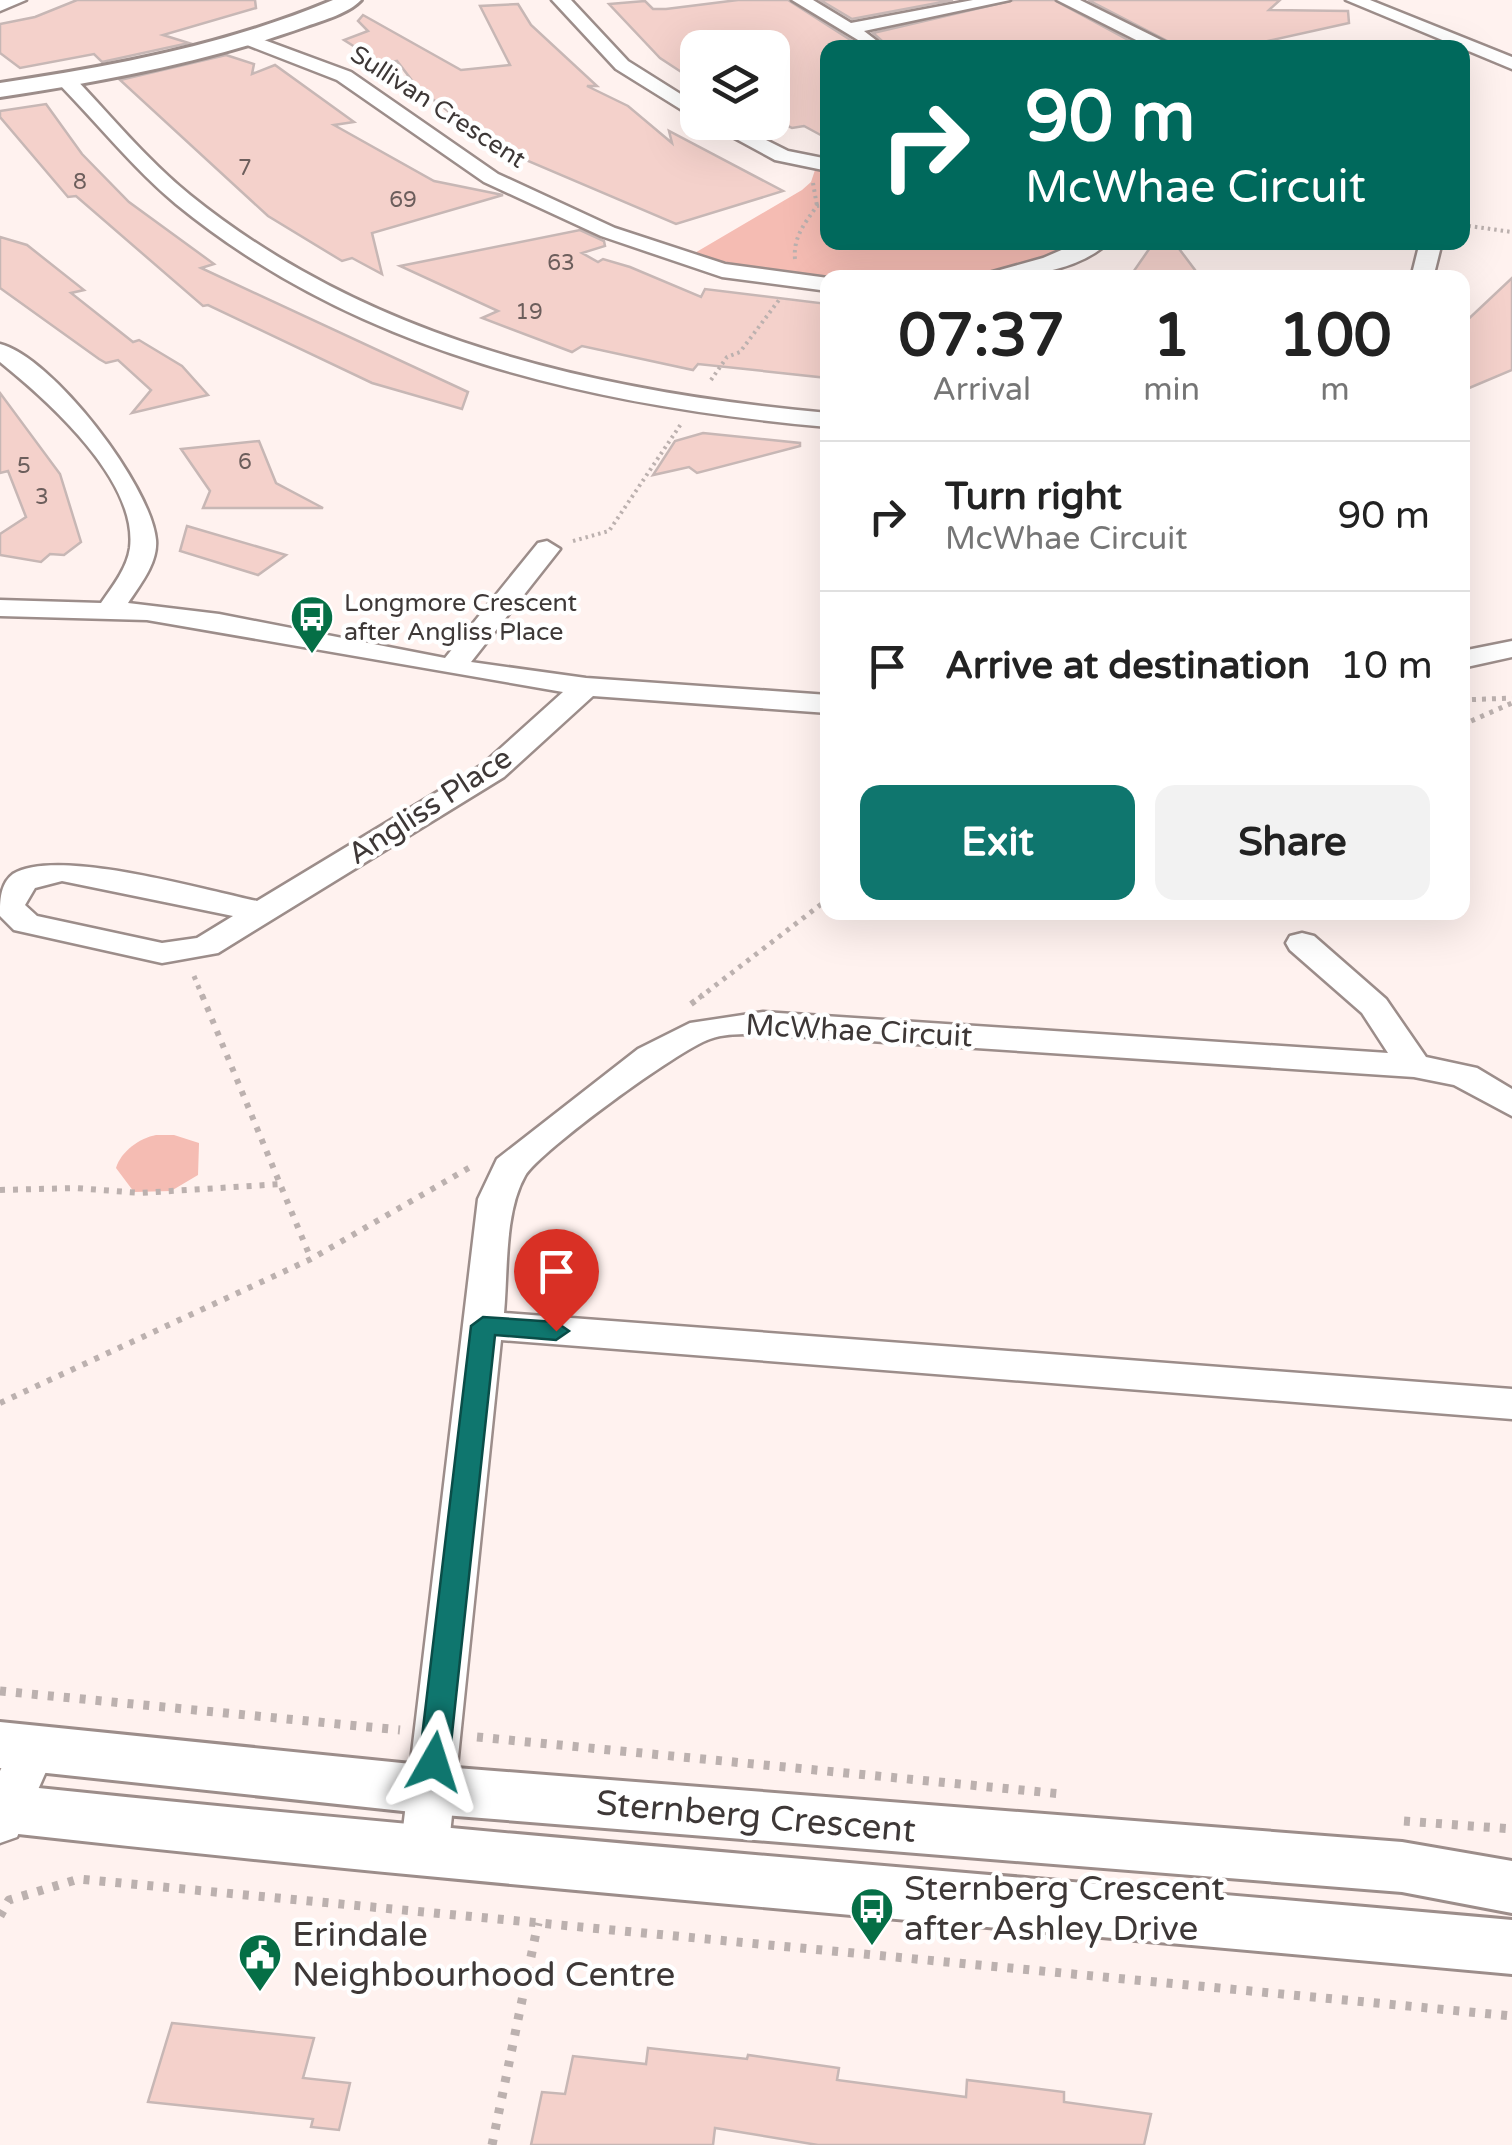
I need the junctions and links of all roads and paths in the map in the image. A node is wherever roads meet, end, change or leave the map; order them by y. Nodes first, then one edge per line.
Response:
1 (17, 0) edge
2 (352, 0) edge
3 (562, 0) edge
4 (800, 0) edge
5 (1002, 0) edge
6 (1066, 0) edge
7 (1356, 0) edge
8 (0, 6) edge
9 (847, 30) junction
10 (248, 39) junction
11 (866, 40) edge
12 (1151, 40) edge
13 (1454, 40) edge
14 (1470, 47) edge
15 (1512, 64) edge
16 (66, 80) junction
17 (0, 90) edge
18 (680, 103) edge
19 (750, 140) edge
20 (820, 163) edge
21 (820, 206) edge
22 (1470, 226) edge
23 (1512, 232) edge
24 (1081, 250) edge
25 (1018, 270) edge
26 (794, 281) junction
27 (820, 283) edge
28 (0, 351) edge
29 (692, 407) junction
30 (820, 419) edge
31 (547, 549) joint
32 (0, 608) edge
33 (110, 610) junction
34 (1512, 649) edge
35 (1470, 658) edge
36 (452, 668) junction
37 (586, 687) junction
38 (1470, 700) edge
39 (1512, 700) edge
40 (820, 703) edge
41 (1470, 721) edge
42 (820, 905) edge
43 (263, 912) junction
44 (1302, 943) dead end
45 (184, 952) junction
46 (688, 1006) dead end
47 (1414, 1066) junction
48 (1512, 1104) edge
49 (484, 1160) dead end
50 (282, 1184) junction
51 (0, 1190) edge
52 (311, 1259) junction
53 (483, 1326) junction
54 (0, 1403) edge
55 (1512, 1404) edge
56 (0, 1691) edge
57 (437, 1733) junction
58 (17, 1747) edge
59 (430, 1790) junction
60 (1077, 1795) dead end
61 (2, 1813) edge
62 (1393, 1820) dead end
63 (1512, 1829) edge
64 (424, 1854) junction
65 (1512, 1887) edge
66 (5, 1899) edge
67 (0, 1916) edge
68 (538, 1922) junction
69 (1512, 1947) edge
70 (1512, 2016) edge
71 (492, 2145) edge

1 - 8 street
2 - 10 street
3 - 18 street
4 - 9 street
5 - 9 street
6 - 12 street
7 - 13 street
9 - 11 street
10 - 16 street
10 - 26 street, Sullivan Crescent
14 - 15 street
16 - 17 street
16 - 29 street
19 - 20 street
21 - 26 path
22 - 23 path
24 - 25 street
26 - 27 street, Sullivan Crescent
26 - 29 path
28 - 33 street
29 - 30 street
29 - 31 path
31 - 36 street
32 - 33 street
33 - 36 street
34 - 35 street
36 - 37 street
37 - 40 street
37 - 43 street, Angliss Place
38 - 39 path
39 - 41 path
42 - 46 path
43 - 45 street, Angliss Place
43 - 45 street, Angliss Place
44 - 47 street
45 - 50 path
47 - 48 street, McWhae Circuit
47 - 53 street, McWhae Circuit
49 - 52 path
50 - 51 path
50 - 52 path
52 - 54 path
53 - 55 street
53 - 57 street, McWhae Circuit
56 - 57 path
57 - 59 street, McWhae Circuit
57 - 60 path
58 - 59 street, Sternberg Crescent
58 - 61 street
59 - 64 street, McWhae Circuit
59 - 65 street, Sternberg Crescent
61 - 64 street, Sternberg Crescent
62 - 63 path
64 - 69 street, Sternberg Crescent
66 - 67 path
66 - 68 path
68 - 70 path
68 - 71 path

